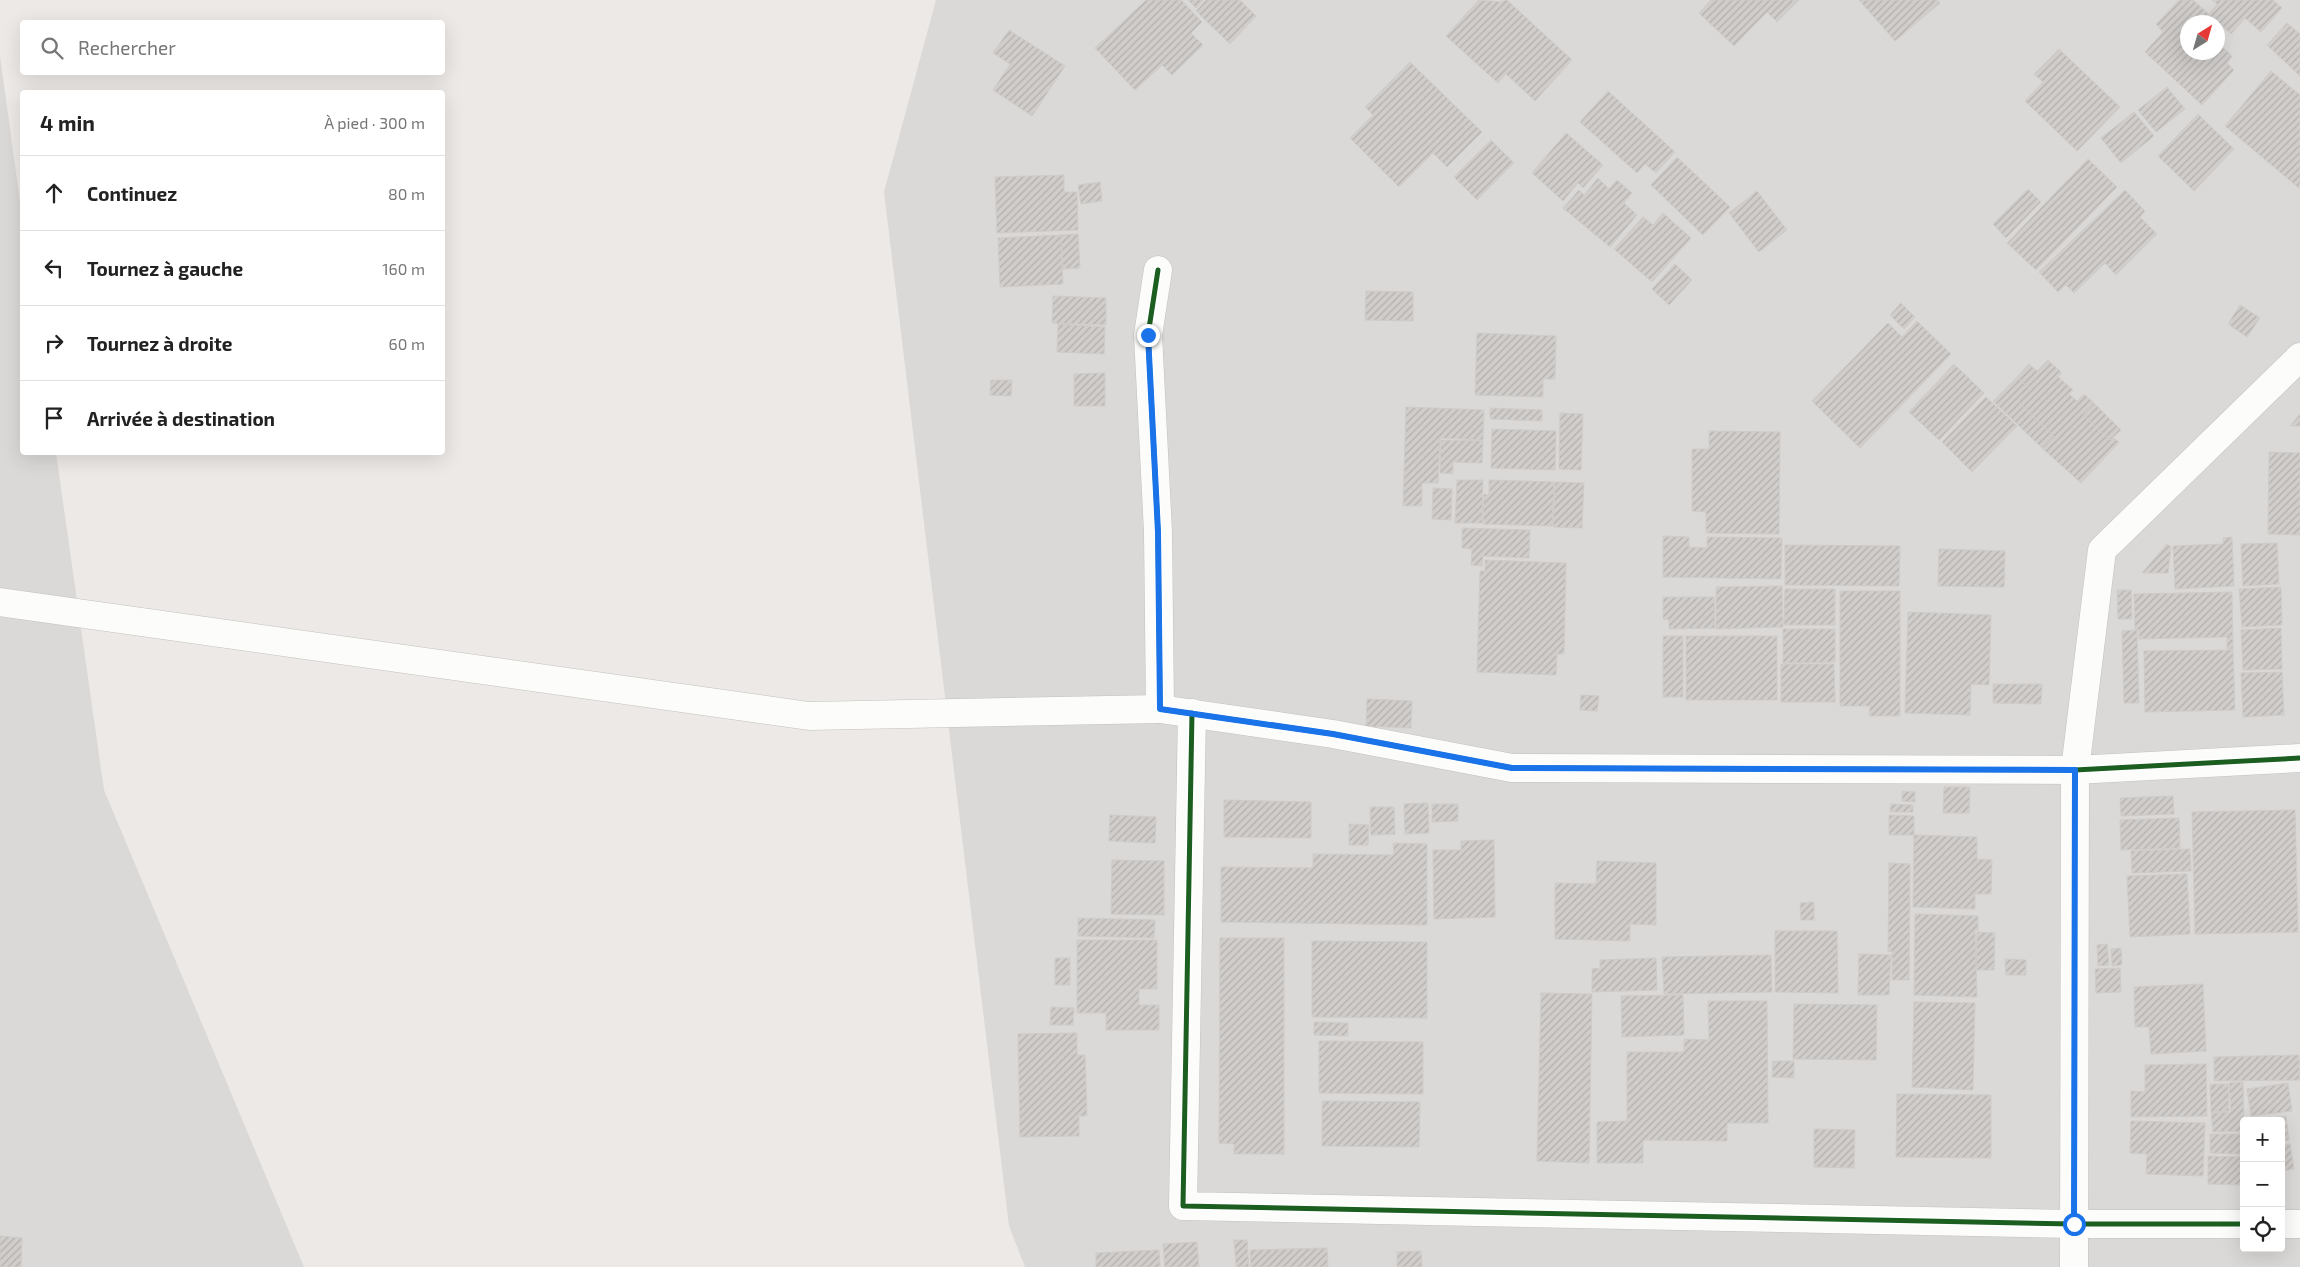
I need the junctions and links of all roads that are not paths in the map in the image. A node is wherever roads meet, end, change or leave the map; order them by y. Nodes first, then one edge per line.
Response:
1 (1158, 270) dead end
2 (2300, 357) edge
3 (0, 602) edge
4 (1160, 709) junction
5 (1192, 713) junction
6 (2300, 758) edge
7 (2075, 770) junction
8 (2074, 1224) junction
9 (2240, 1224) edge
10 (2285, 1224) edge
11 (2300, 1224) edge
12 (2074, 1267) edge

1 - 4 street
2 - 7 street
3 - 4 street
4 - 5 street
5 - 7 street
5 - 8 street
6 - 7 street
7 - 8 street
8 - 9 street
8 - 12 street
10 - 11 street

